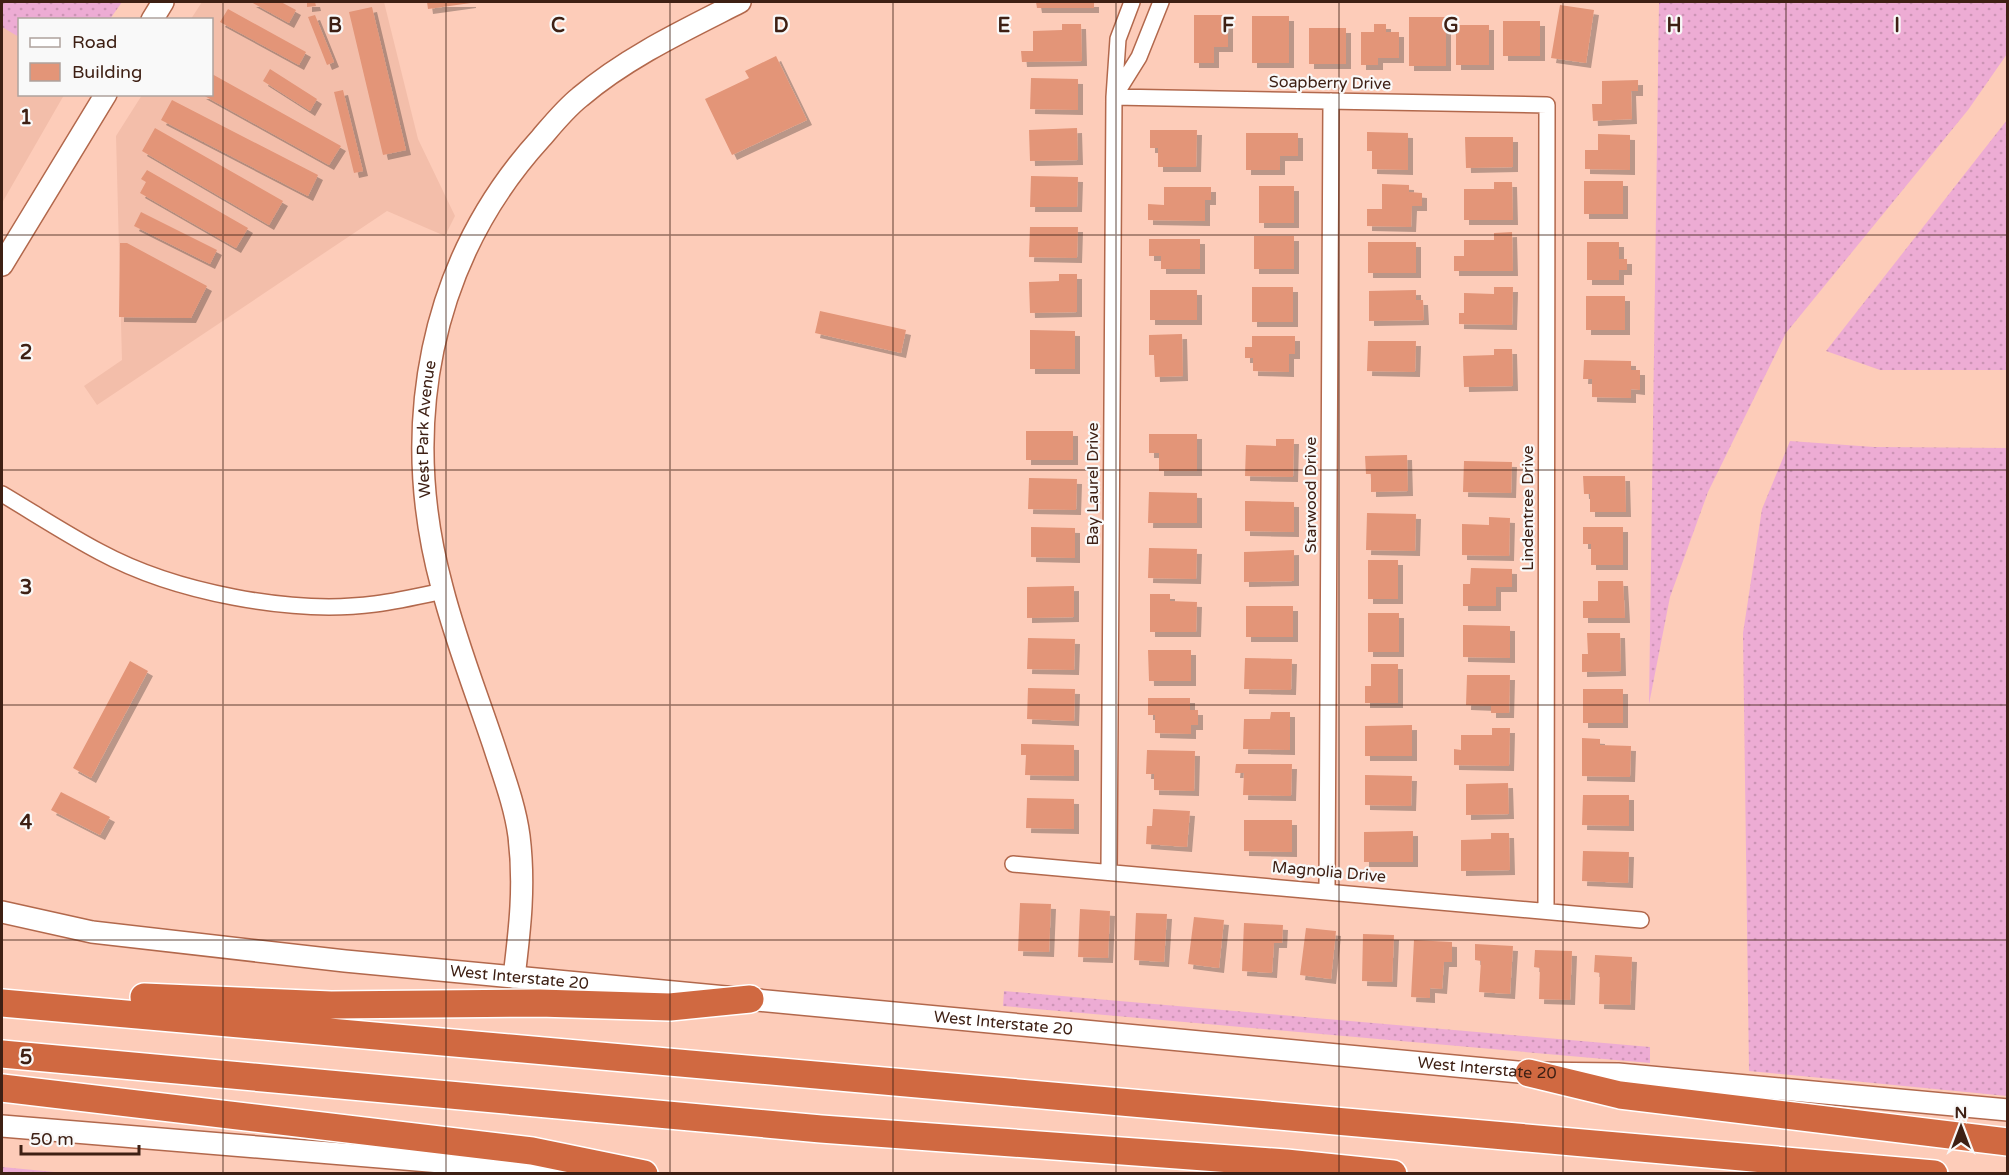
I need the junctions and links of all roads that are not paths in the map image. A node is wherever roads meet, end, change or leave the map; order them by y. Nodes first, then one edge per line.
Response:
1 (163, 2) edge
2 (740, 2) edge
3 (1132, 2) edge
4 (1161, 2) edge
5 (153, 18) edge
6 (105, 96) edge
7 (1114, 97) junction
8 (1332, 101) junction
9 (1547, 105) joint
10 (2, 265) edge
11 (2, 494) edge
12 (442, 591) junction
13 (1013, 864) dead end
14 (1109, 872) junction
15 (1327, 890) junction
16 (1546, 910) junction
17 (2, 912) edge
18 (1641, 920) dead end
19 (2, 925) edge
20 (92, 932) junction
21 (514, 977) junction
22 (750, 999) junction
23 (2, 1003) edge
24 (84, 1010) junction
25 (2, 1054) edge
26 (1529, 1073) junction
27 (2, 1088) edge
28 (2007, 1110) edge
29 (2, 1126) edge
30 (2007, 1142) edge
31 (587, 1173) edge
32 (644, 1173) edge
33 (1393, 1173) edge
34 (1934, 1173) edge

1 - 5 main road
2 - 12 main road, West Park Avenue
3 - 7 street, Bay Laurel Drive
4 - 7 street
6 - 10 main road
7 - 8 street, Soapberry Drive
7 - 14 street, Bay Laurel Drive
8 - 9 street, Soapberry Drive
8 - 15 street, Starwood Drive
9 - 16 street, Lindentree Drive
11 - 12 street
12 - 21 main road, West Park Avenue
13 - 14 street, Magnolia Drive
14 - 15 street, Magnolia Drive
15 - 16 street, Magnolia Drive
16 - 18 street, Magnolia Drive
17 - 20 main road, West Interstate 20
19 - 20 main road
20 - 21 main road, West Interstate 20
21 - 22 main road, West Interstate 20
22 - 24 highway
22 - 26 main road, West Interstate 20
23 - 24 highway
24 - 34 highway
25 - 33 highway
26 - 28 main road, West Interstate 20
26 - 30 highway
27 - 32 highway
29 - 31 main road

